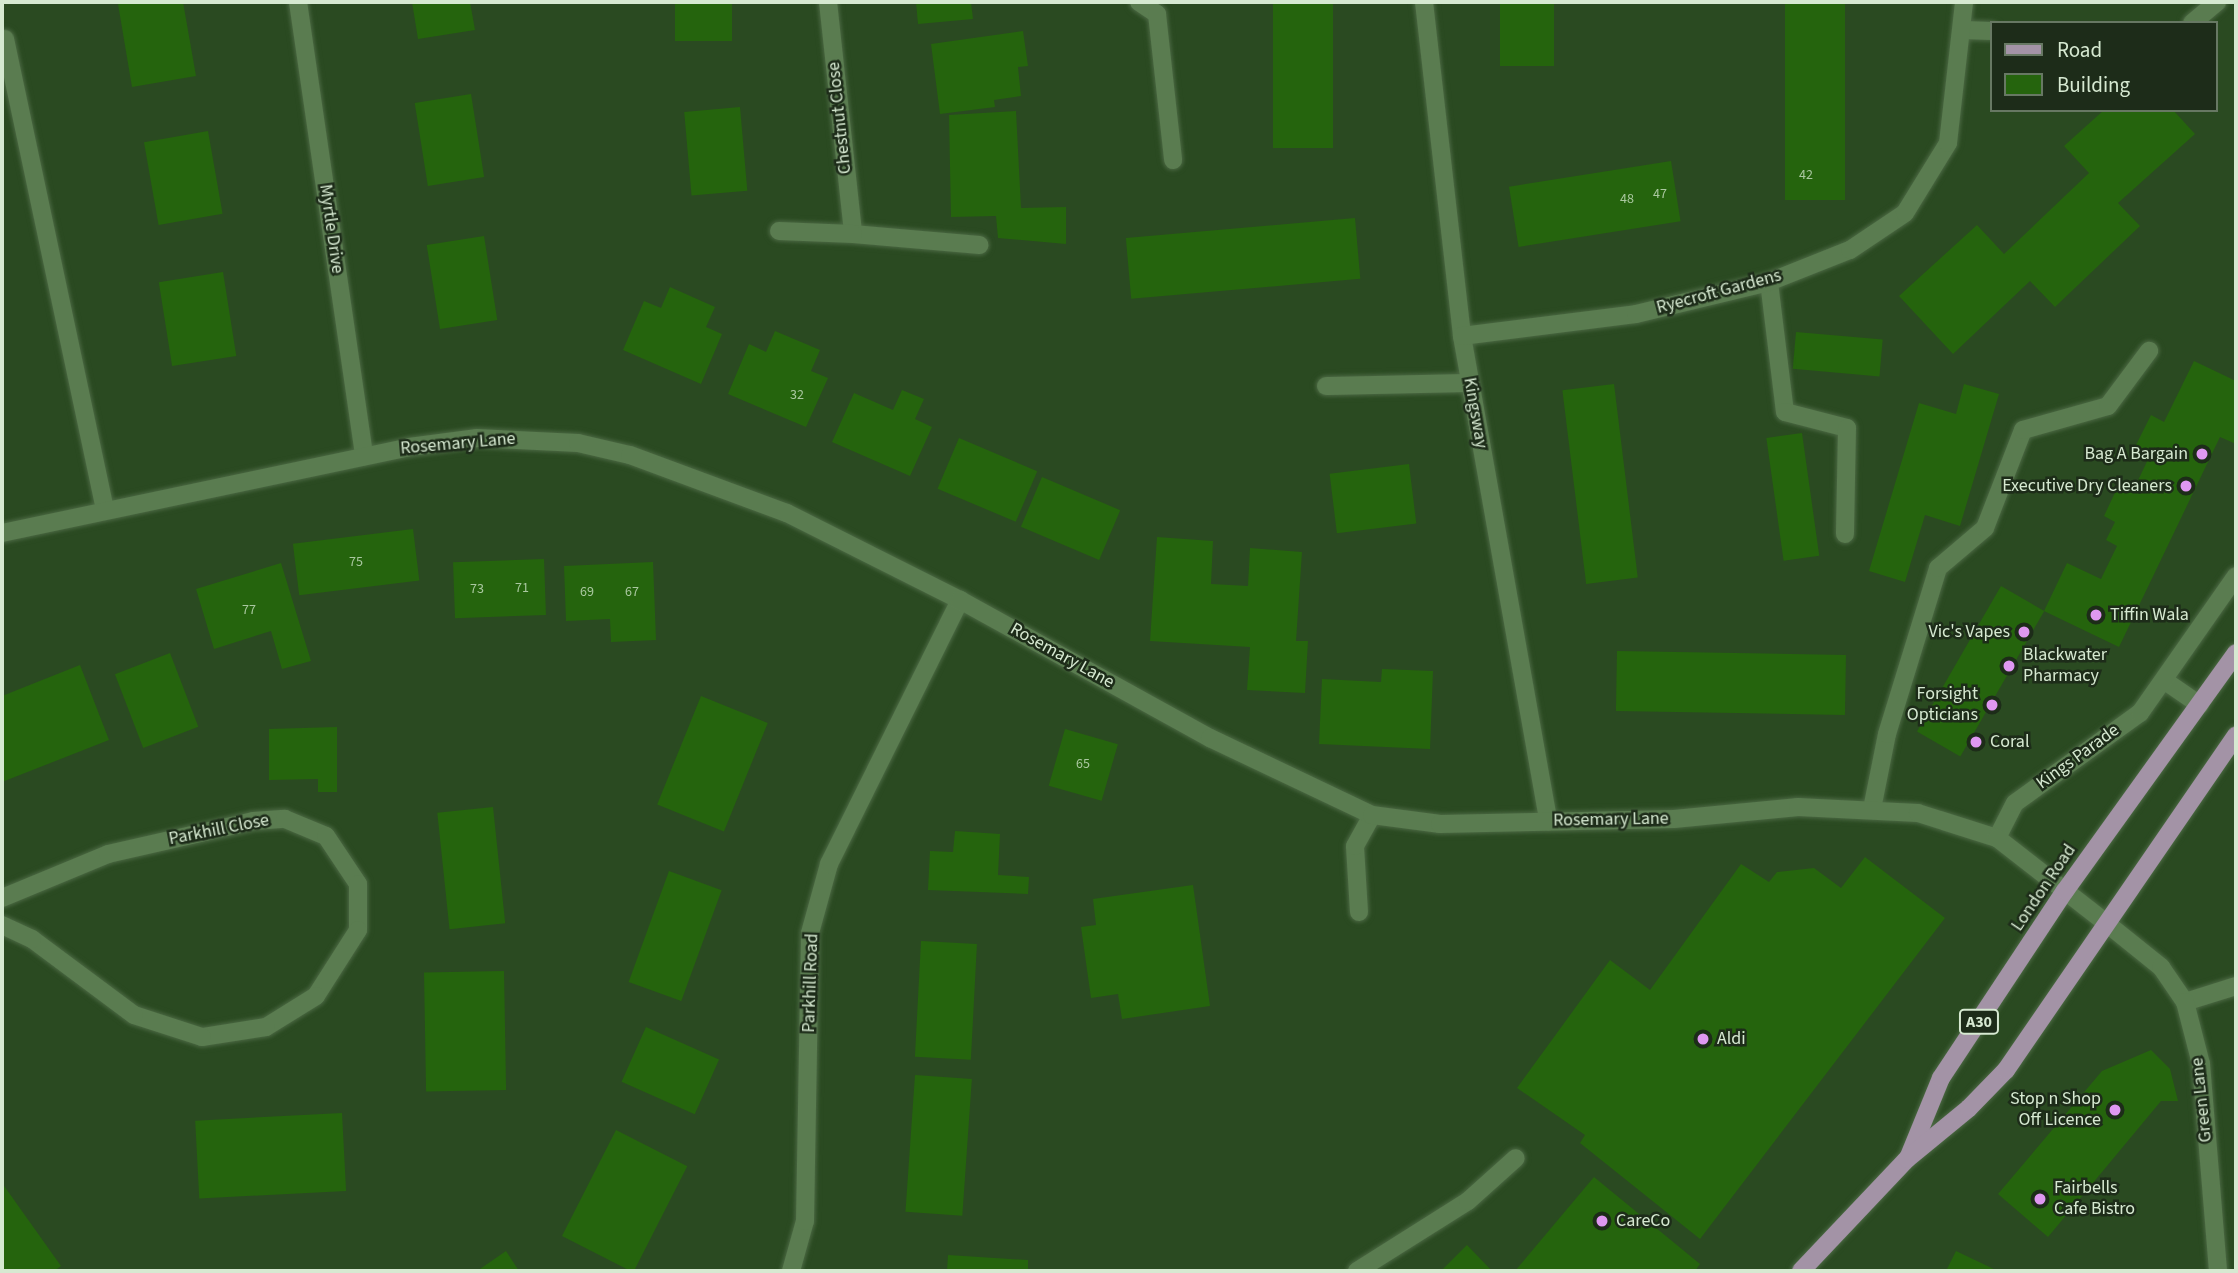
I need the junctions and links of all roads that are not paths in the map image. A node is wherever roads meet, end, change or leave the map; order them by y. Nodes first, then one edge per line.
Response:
1 (298, 2) edge
2 (828, 2) edge
3 (1139, 2) edge
4 (1424, 2) edge
5 (1964, 2) edge
6 (2217, 2) edge
7 (2194, 21) edge
8 (1964, 30) junction
9 (1990, 31) edge
10 (5, 39) dead end
11 (1173, 160) dead end
12 (779, 231) dead end
13 (853, 234) junction
14 (980, 245) dead end
15 (1769, 282) junction
16 (1462, 336) junction
17 (2149, 351) dead end
18 (1470, 383) junction
19 (1326, 386) dead end
20 (364, 456) junction
21 (104, 511) junction
22 (2, 533) edge
23 (1845, 534) dead end
24 (2236, 576) edge
25 (960, 600) junction
26 (2236, 653) edge
27 (2165, 681) junction
28 (2200, 705) junction
29 (2236, 735) edge
30 (1872, 808) junction
31 (1372, 815) junction
32 (1548, 821) junction
33 (1997, 838) junction
34 (2065, 891) junction
35 (2, 898) edge
36 (1359, 912) dead end
37 (2105, 922) junction
38 (2, 925) edge
39 (2236, 986) edge
40 (2185, 1002) junction
41 (1516, 1158) dead end
42 (1908, 1159) junction
43 (791, 1271) edge
44 (1357, 1271) edge
45 (1801, 1271) edge
46 (2218, 1271) edge

1 - 20 street, Myrtle Drive
2 - 13 street, Chestnut Close
3 - 11 street
4 - 16 street, Kingsway
5 - 8 street, Ryecroft Gardens
6 - 7 street
8 - 9 street
8 - 15 street, Ryecroft Gardens
10 - 21 street
12 - 13 street
13 - 14 street
15 - 16 street, Ryecroft Gardens
15 - 23 street
16 - 18 street, Kingsway
17 - 30 street
18 - 19 street
18 - 32 street, Kingsway
20 - 21 street, Rosemary Lane
20 - 25 street, Rosemary Lane
21 - 22 street, Rosemary Lane
24 - 27 street, Kings Parade
25 - 31 street, Rosemary Lane
25 - 43 street, Parkhill Road
26 - 28 main road, London Road / A30
27 - 28 street
27 - 33 street, Kings Parade
28 - 34 main road, London Road / A30
29 - 37 main road, London Road / A30
30 - 32 street, Rosemary Lane
30 - 33 street, Rosemary Lane
31 - 32 street, Rosemary Lane
31 - 36 street
33 - 34 street, Rosemary Lane
34 - 37 street, Rosemary Lane
34 - 42 main road, London Road / A30
35 - 38 street, Parkhill Close
37 - 40 street, Green Lane
37 - 42 main road, London Road / A30
39 - 40 street
40 - 46 street, Green Lane
41 - 44 street
42 - 45 main road, London Road / A30

